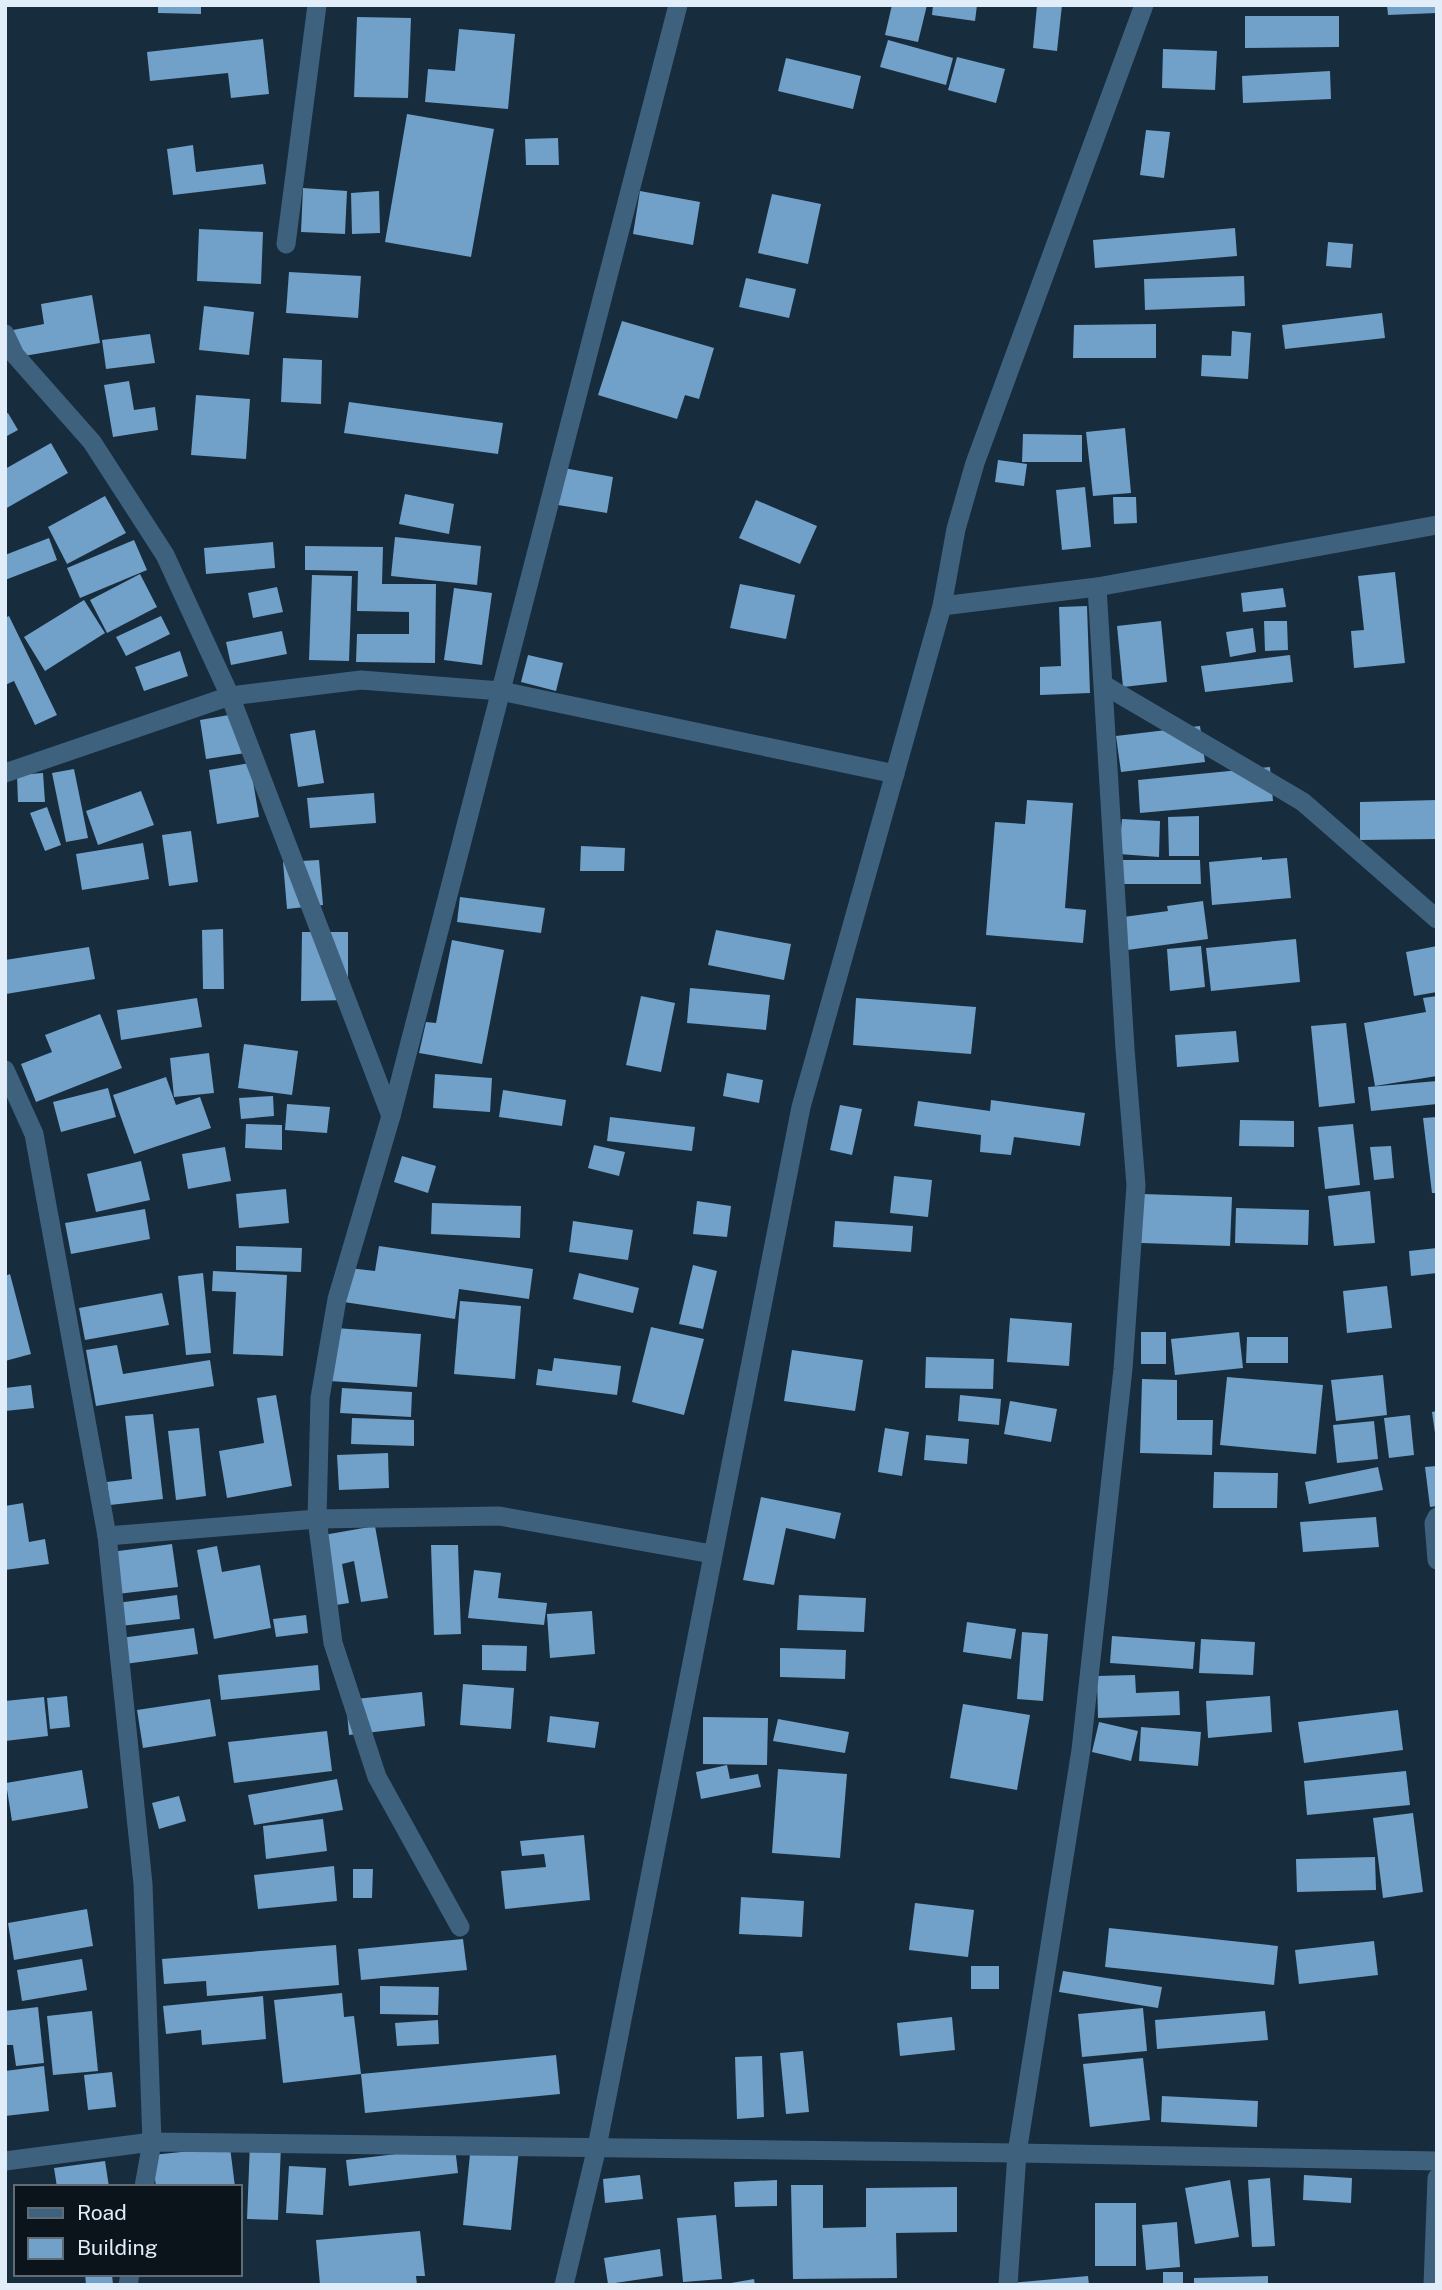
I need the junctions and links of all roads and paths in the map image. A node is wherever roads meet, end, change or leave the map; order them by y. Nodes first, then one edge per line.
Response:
1 (317, 5) edge
2 (678, 5) edge
3 (1144, 5) edge
4 (286, 244) dead end
5 (5, 334) edge
6 (1437, 525) edge
7 (1097, 587) junction
8 (942, 607) junction
9 (1104, 685) junction
10 (501, 691) junction
11 (230, 696) junction
12 (5, 773) edge
13 (894, 774) junction
14 (1437, 919) edge
15 (5, 1070) edge
16 (391, 1115) junction
17 (1437, 1517) edge
18 (317, 1519) junction
19 (107, 1536) junction
20 (712, 1554) junction
21 (1437, 1560) edge
22 (460, 1927) dead end
23 (152, 2142) junction
24 (597, 2147) junction
25 (1017, 2153) junction
26 (5, 2161) edge
27 (1437, 2161) edge
28 (1437, 2178) edge
29 (144, 2185) edge
30 (564, 2285) edge
31 (1008, 2285) edge
32 (1433, 2285) edge

1 - 4 street
2 - 10 street
3 - 8 street
5 - 11 street
6 - 7 street
7 - 8 street
7 - 9 street
8 - 13 street
9 - 14 street
9 - 25 street
10 - 11 street
10 - 13 street
10 - 16 street
11 - 12 street
11 - 16 street
13 - 20 street
15 - 19 street
16 - 18 street
17 - 21 street
18 - 19 street
18 - 20 street
18 - 22 street
19 - 23 street
20 - 24 street
23 - 24 street
23 - 26 street
23 - 29 street
24 - 25 street
24 - 30 street
25 - 27 street
25 - 31 street
28 - 32 street

